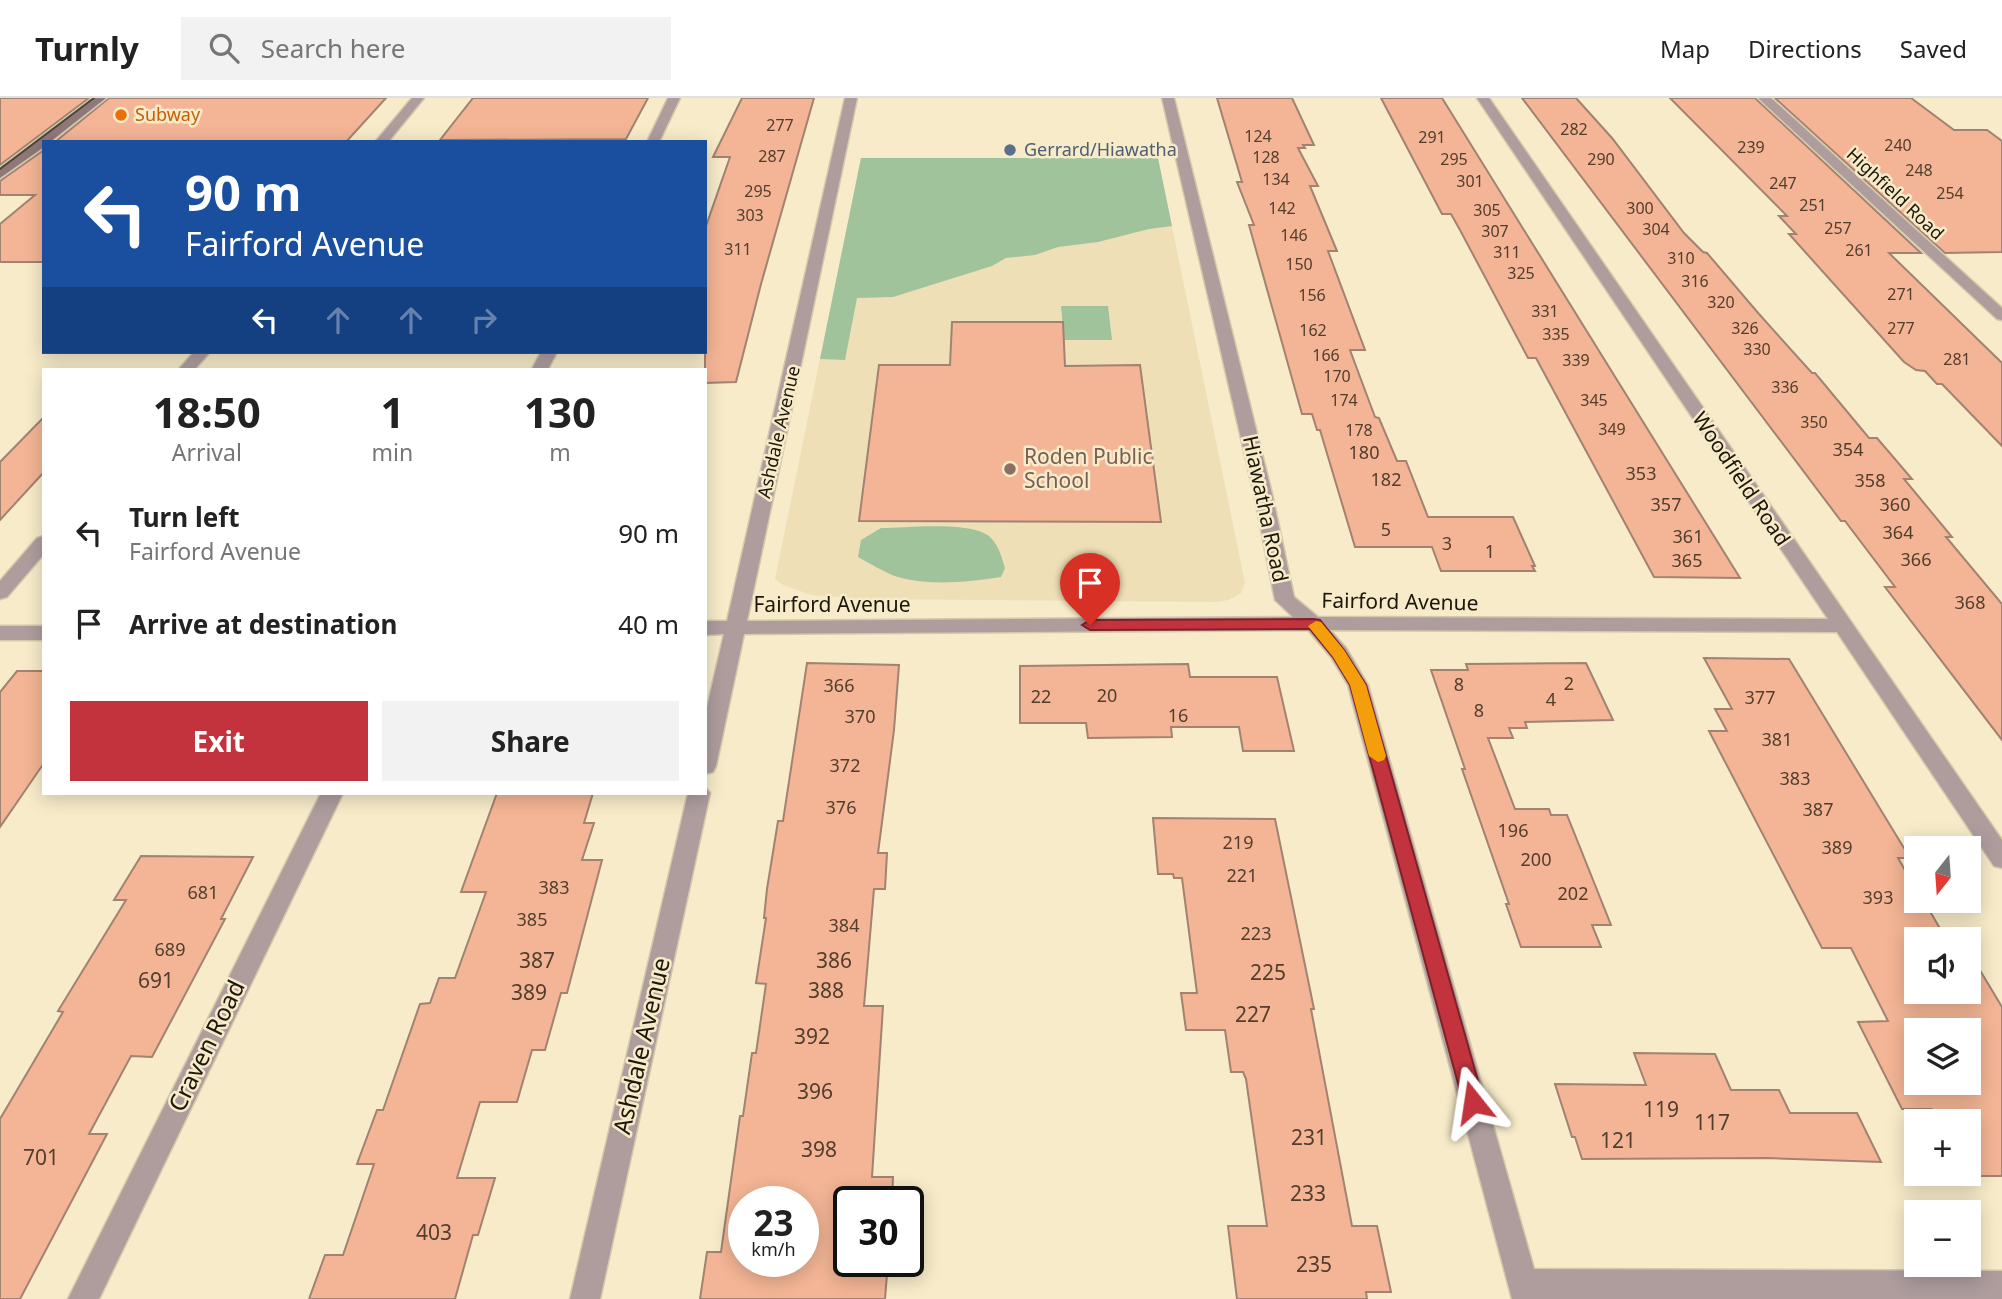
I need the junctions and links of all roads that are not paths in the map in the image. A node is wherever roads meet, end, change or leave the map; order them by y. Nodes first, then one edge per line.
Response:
1 (100, 98) edge
2 (418, 98) edge
3 (674, 98) edge
4 (851, 98) edge
5 (1168, 98) edge
6 (1483, 98) edge
7 (1764, 98) edge
8 (45, 140) edge
9 (383, 140) edge
10 (654, 140) edge
11 (42, 142) edge
12 (0, 174) edge
13 (2002, 316) edge
14 (200, 354) edge
15 (188, 368) edge
16 (42, 544) edge
17 (0, 593) edge
18 (1314, 624) junction
19 (1842, 625) junction
20 (707, 628) edge
21 (735, 628) junction
22 (0, 633) edge
23 (42, 633) edge
24 (707, 757) edge
25 (331, 795) edge
26 (699, 795) edge
27 (2002, 859) edge
28 (2002, 1286) edge
29 (1525, 1291) edge
30 (83, 1299) edge
31 (585, 1299) edge

1 - 8 main road
2 - 9 street
3 - 10 street
4 - 21 street, Ashdale Avenue
5 - 18 street, Hiawatha Road
6 - 19 street, Woodfield Road
7 - 13 street, Highfield Road
11 - 12 main road
14 - 15 street
16 - 17 street
18 - 19 street, Fairford Avenue
18 - 21 street, Fairford Avenue
18 - 29 street, Hiawatha Road
19 - 27 street, Woodfield Road
20 - 21 street, Fairford Avenue
21 - 24 street, Ashdale Avenue
22 - 23 street
25 - 30 street, Craven Road
26 - 31 street, Ashdale Avenue
28 - 29 street

